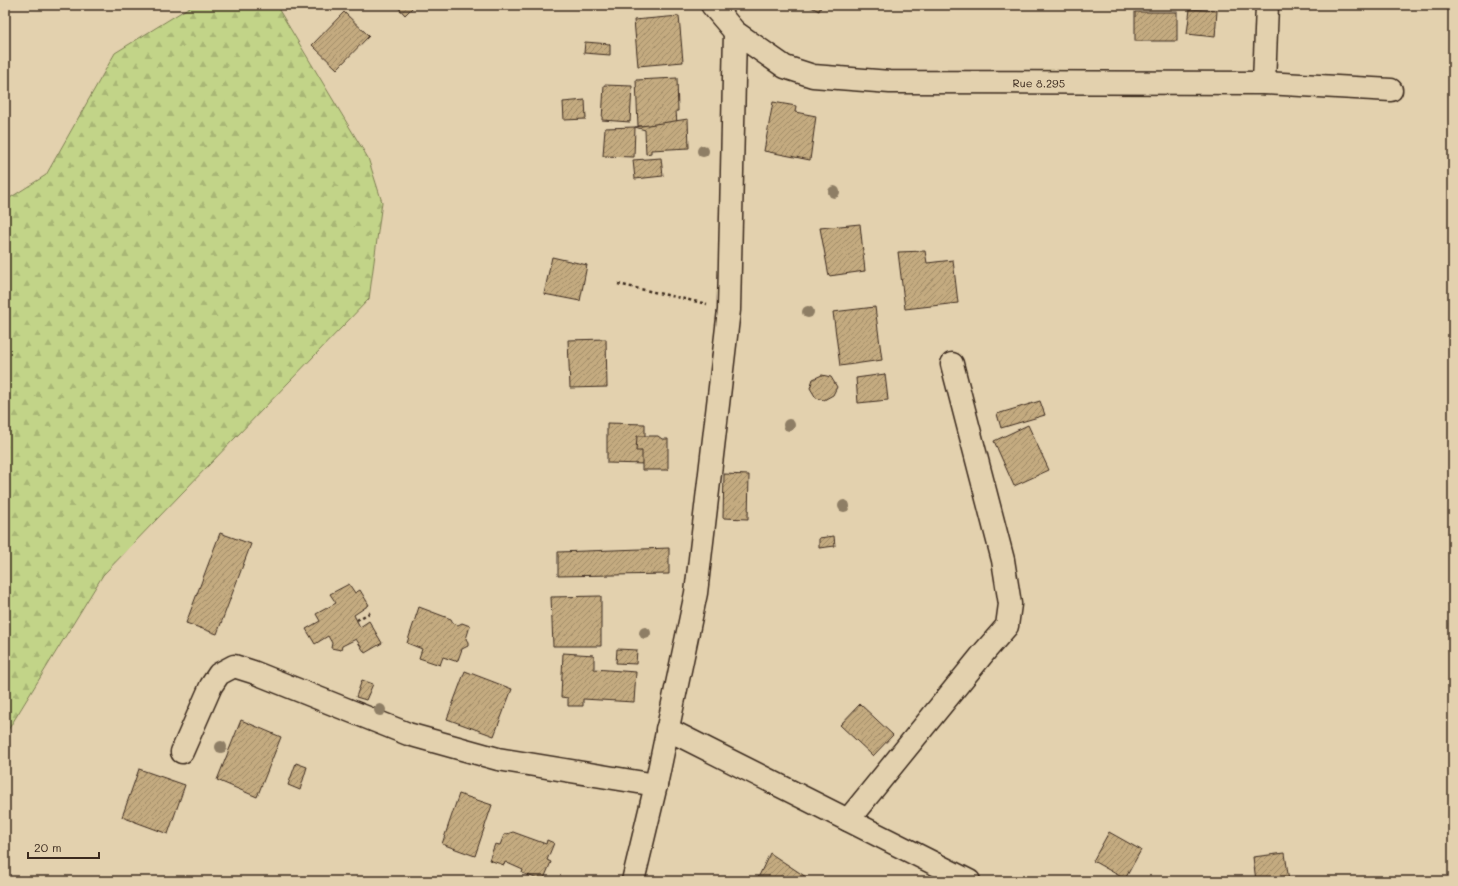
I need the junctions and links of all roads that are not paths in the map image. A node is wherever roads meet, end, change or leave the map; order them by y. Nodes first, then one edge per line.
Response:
1 (712, 5) edge
2 (1267, 5) edge
3 (735, 32) junction
4 (1264, 83) junction
5 (1391, 90) dead end
6 (952, 364) dead end
7 (667, 729) junction
8 (182, 752) dead end
9 (656, 785) junction
10 (848, 820) junction
11 (633, 881) edge
12 (969, 881) edge

1 - 3 street, Rue 8.295
2 - 4 street
3 - 4 street, Rue 8.295
3 - 7 street
4 - 5 street, Rue 8.295
6 - 10 street
7 - 9 street
7 - 10 street
8 - 9 street
9 - 11 street
10 - 12 street

